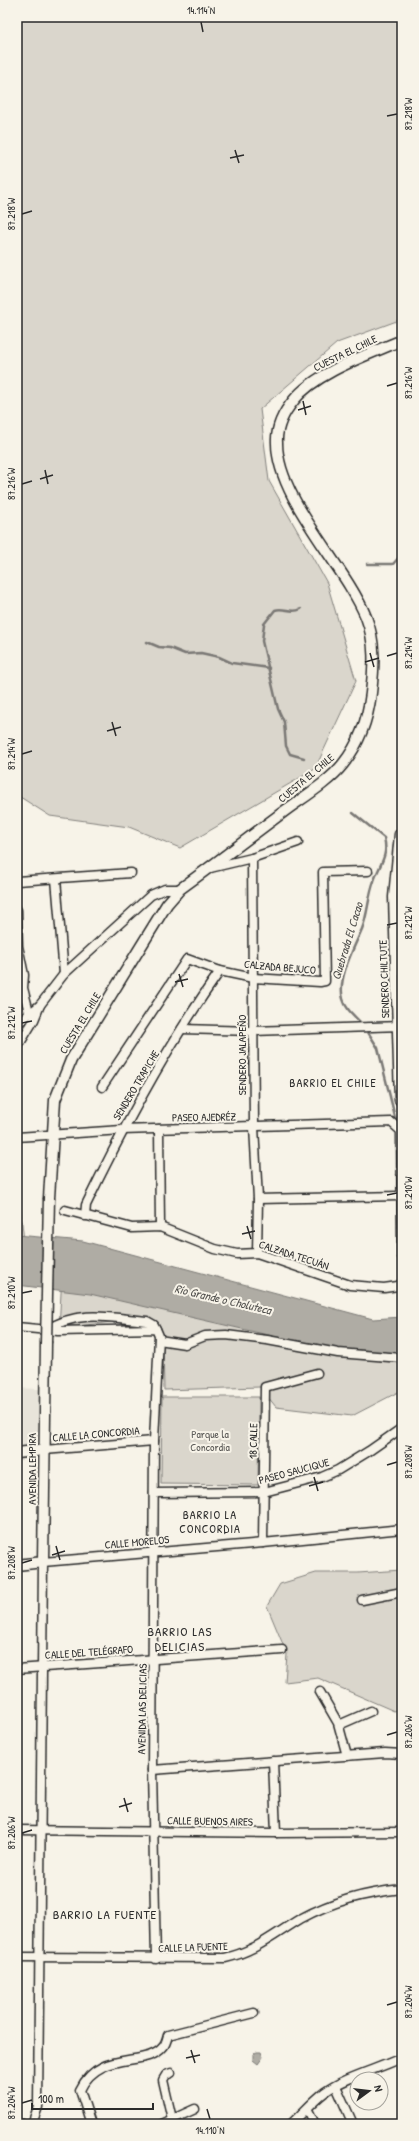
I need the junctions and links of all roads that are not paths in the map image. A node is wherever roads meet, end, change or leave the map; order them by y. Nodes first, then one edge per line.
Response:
1 (402, 340) edge
2 (399, 834) dead end
3 (298, 842) dead end
4 (252, 858) junction
5 (208, 868) junction
6 (368, 871) dead end
7 (131, 873) dead end
8 (56, 879) junction
9 (17, 881) edge
10 (180, 889) junction
11 (17, 910) edge
12 (398, 949) edge
13 (220, 971) junction
14 (64, 974) junction
15 (253, 978) junction
16 (40, 1005) junction
17 (29, 1012) junction
18 (17, 1024) edge
19 (399, 1026) edge
20 (182, 1029) junction
21 (253, 1031) junction
22 (17, 1048) edge
23 (102, 1087) dead end
24 (399, 1100) dead end
25 (254, 1127) junction
26 (159, 1129) junction
27 (122, 1130) junction
28 (53, 1133) junction
29 (17, 1137) edge
30 (400, 1196) junction
31 (49, 1198) joint
32 (258, 1199) junction
33 (65, 1210) dead end
34 (85, 1216) junction
35 (160, 1227) junction
36 (402, 1232) edge
37 (257, 1253) junction
38 (402, 1256) edge
39 (402, 1283) edge
40 (17, 1327) edge
41 (47, 1330) junction
42 (156, 1330) junction
43 (158, 1340) junction
44 (402, 1358) edge
45 (317, 1373) dead end
46 (402, 1428) edge
47 (154, 1440) junction
48 (44, 1450) junction
49 (17, 1453) edge
50 (264, 1492) junction
51 (154, 1493) junction
52 (402, 1529) edge
53 (263, 1544) junction
54 (154, 1552) junction
55 (43, 1562) junction
56 (17, 1565) edge
57 (402, 1592) edge
58 (362, 1600) dead end
59 (282, 1650) dead end
60 (153, 1659) junction
61 (44, 1666) junction
62 (17, 1669) edge
63 (320, 1692) dead end
64 (371, 1711) dead end
65 (339, 1724) junction
66 (402, 1754) edge
67 (347, 1756) junction
68 (273, 1761) junction
69 (152, 1770) junction
70 (17, 1830) edge
71 (40, 1831) junction
72 (152, 1832) junction
73 (402, 1832) edge
74 (276, 1833) junction
75 (402, 1889) edge
76 (17, 1956) edge
77 (39, 1957) junction
78 (156, 1959) junction
79 (254, 2013) dead end
80 (402, 2059) edge
81 (171, 2073) dead end
82 (336, 2086) junction
83 (195, 2109) dead end
84 (308, 2110) junction
85 (172, 2119) junction
86 (32, 2124) edge
87 (91, 2124) edge
88 (162, 2124) edge
89 (291, 2124) edge
90 (315, 2124) edge
91 (353, 2124) edge

1 - 5 main road, CUESTA EL CHILE
2 - 12 street, SENDERO CHILTUTE
3 - 4 street
4 - 5 street
4 - 15 street, SENDERO JALAPEÑO
5 - 10 main road, CUESTA EL CHILE
6 - 15 street, CALZADA BEJUCO
7 - 8 street
8 - 9 street
8 - 14 street
10 - 14 street
10 - 28 main road, CUESTA EL CHILE
11 - 17 street
12 - 19 street, SENDERO CHILTUTE
13 - 15 street, CALZADA BEJUCO
13 - 20 street, SENDERO TRAPICHE
13 - 23 street, CALZADA BEJUCO
14 - 16 street
15 - 21 street, SENDERO JALAPEÑO
16 - 17 street
16 - 22 street
17 - 18 street
19 - 21 street
19 - 24 street, SENDERO CHILTUTE
20 - 21 street
20 - 27 street, SENDERO TRAPICHE
21 - 25 street, SENDERO JALAPEÑO
25 - 26 street, PASEO AJEDRÉZ
25 - 30 street, PASEO AJEDRÉZ
25 - 32 street, SENDERO JALAPEÑO
26 - 27 street, PASEO AJEDRÉZ
26 - 35 street
27 - 28 street, PASEO AJEDRÉZ
27 - 34 street, SENDERO TRAPICHE
28 - 29 street, PASEO AJEDRÉZ
28 - 31 main road, CUESTA EL CHILE
30 - 32 street
30 - 36 street
31 - 48 main road, AVENIDA LEMPIRA, bridge
32 - 37 street, SENDERO JALAPEÑO
33 - 34 street, CALZADA TECUÁN
34 - 35 street, CALZADA TECUÁN
35 - 37 street, CALZADA TECUÁN
36 - 38 street
37 - 39 street, CALZADA TECUÁN
40 - 41 street
41 - 42 street
41 - 42 street
42 - 43 street, AVENIDA LAS DELICIAS
43 - 44 street
43 - 47 street, AVENIDA LAS DELICIAS
45 - 50 street, 18 CALLE
46 - 50 street, PASEO SAUCIQUE
47 - 48 street, CALLE LA CONCORDIA
47 - 51 street, AVENIDA LAS DELICIAS
48 - 49 main road, CALLE LA CONCORDIA
48 - 55 main road, AVENIDA LEMPIRA
50 - 51 street, PASEO SAUCIQUE
50 - 53 street, 18 CALLE
51 - 54 street, AVENIDA LAS DELICIAS
52 - 53 street, CALLE MORELOS
53 - 54 street, CALLE MORELOS
54 - 55 street, CALLE MORELOS
54 - 60 street, AVENIDA LAS DELICIAS
55 - 56 main road, CALLE MORELOS
55 - 61 street, AVENIDA LEMPIRA
57 - 58 street
59 - 60 street, CALLE DEL TELÉGRAFO
60 - 61 street, CALLE DEL TELÉGRAFO
60 - 69 street, AVENIDA LAS DELICIAS
61 - 62 street, CALLE DEL TELÉGRAFO
61 - 71 street, AVENIDA LEMPIRA
63 - 65 street
64 - 65 street
65 - 67 street
66 - 67 street
67 - 68 street
68 - 69 street
68 - 74 street
69 - 72 street, AVENIDA LAS DELICIAS
70 - 71 street, CALLE BUENOS AIRES
71 - 72 street, CALLE BUENOS AIRES
71 - 77 street, AVENIDA LEMPIRA
72 - 74 street, CALLE BUENOS AIRES
72 - 78 street, AVENIDA LAS DELICIAS
73 - 74 street, CALLE BUENOS AIRES
75 - 78 street, CALLE LA FUENTE
76 - 77 street, CALLE LA FUENTE
77 - 78 street, CALLE LA FUENTE
77 - 86 street, AVENIDA LEMPIRA
79 - 87 street
80 - 82 street
81 - 85 street
82 - 84 street
82 - 91 street
83 - 85 street
84 - 89 street
84 - 90 street
85 - 88 street

